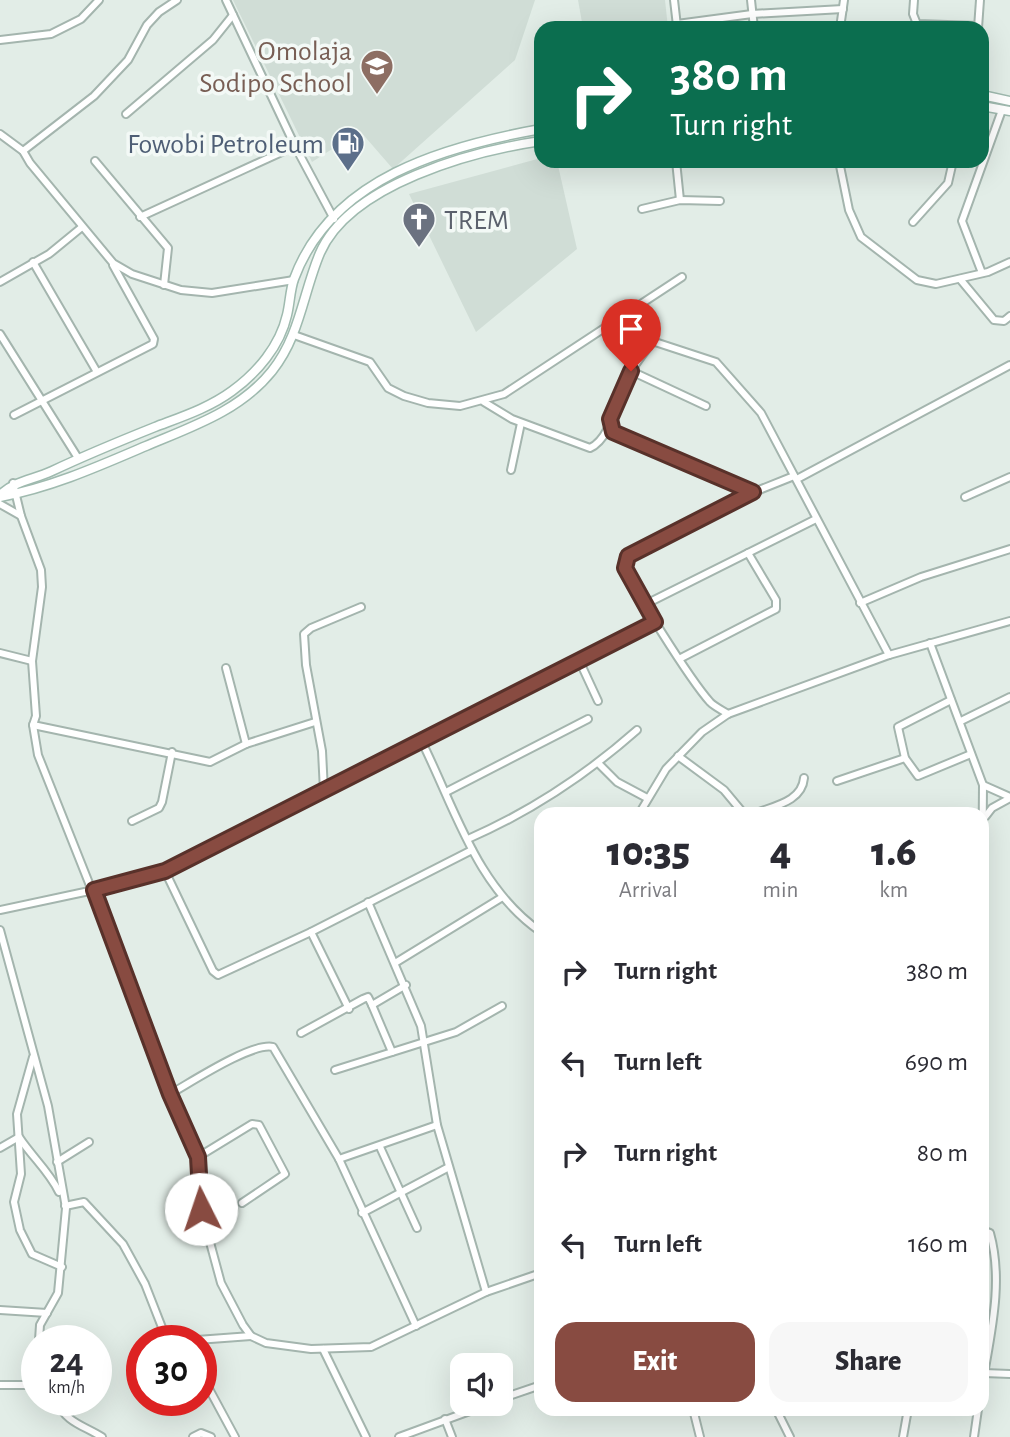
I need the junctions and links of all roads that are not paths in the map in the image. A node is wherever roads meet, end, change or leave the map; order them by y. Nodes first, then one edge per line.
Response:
1 (99, 0) edge
2 (177, 0) edge
3 (226, 0) edge
4 (674, 0) edge
5 (751, 0) edge
6 (844, 0) edge
7 (914, 0) edge
8 (980, 0) edge
9 (843, 9) junction
10 (752, 14) junction
11 (233, 15) junction
12 (677, 21) edge
13 (709, 21) edge
14 (753, 21) edge
15 (841, 21) edge
16 (917, 21) edge
17 (978, 21) edge
18 (0, 40) edge
19 (989, 96) edge
20 (1010, 101) edge
21 (1006, 110) edge
22 (127, 114) dead end
23 (534, 130) edge
24 (0, 134) edge
25 (534, 142) edge
26 (295, 146) junction
27 (23, 151) junction
28 (989, 153) edge
29 (94, 161) dead end
30 (677, 168) edge
31 (840, 168) edge
32 (951, 168) edge
33 (983, 168) edge
34 (680, 200) junction
35 (720, 201) dead end
36 (642, 209) dead end
37 (140, 216) junction
38 (331, 216) junction
39 (913, 222) dead end
40 (340, 225) junction
41 (82, 227) junction
42 (33, 262) junction
43 (1010, 262) edge
44 (113, 263) junction
45 (982, 274) junction
46 (682, 277) dead end
47 (960, 279) junction
48 (294, 280) junction
49 (0, 282) edge
50 (164, 285) junction
51 (632, 310) junction
52 (1010, 316) edge
53 (0, 334) edge
54 (294, 335) junction
55 (653, 340) junction
56 (3, 346) edge
57 (1010, 365) edge
58 (631, 371) junction
59 (97, 372) junction
60 (43, 398) junction
61 (484, 402) junction
62 (706, 407) dead end
63 (14, 415) dead end
64 (521, 422) junction
65 (610, 427) junction
66 (78, 458) junction
67 (511, 470) dead end
68 (1010, 477) edge
69 (795, 478) junction
70 (13, 483) junction
71 (753, 492) junction
72 (17, 494) junction
73 (0, 496) edge
74 (965, 497) dead end
75 (0, 504) edge
76 (21, 516) junction
77 (816, 519) junction
78 (1010, 549) edge
79 (748, 553) junction
80 (860, 603) junction
81 (646, 604) junction
82 (361, 607) dead end
83 (1010, 621) edge
84 (655, 622) junction
85 (930, 643) junction
86 (0, 653) edge
87 (889, 654) junction
88 (681, 658) junction
89 (579, 660) junction
90 (32, 661) junction
91 (226, 668) dead end
92 (1010, 697) edge
93 (951, 699) junction
94 (598, 701) dead end
95 (728, 714) junction
96 (588, 719) dead end
97 (961, 721) junction
98 (315, 722) junction
99 (33, 725) junction
100 (637, 730) dead end
101 (421, 740) junction
102 (247, 744) junction
103 (172, 752) junction
104 (971, 754) junction
105 (678, 756) junction
106 (905, 758) junction
107 (599, 764) junction
108 (804, 778) dead end
109 (837, 781) dead end
110 (983, 785) junction
111 (324, 791) junction
112 (446, 792) junction
113 (1010, 797) edge
114 (647, 798) junction
115 (642, 807) edge
116 (738, 807) edge
117 (770, 807) edge
118 (984, 807) edge
119 (989, 812) edge
120 (132, 821) dead end
121 (468, 839) junction
122 (471, 850) junction
123 (165, 871) junction
124 (94, 890) junction
125 (501, 898) junction
126 (368, 902) junction
127 (0, 910) edge
128 (534, 926) edge
129 (0, 930) edge
130 (311, 932) junction
131 (395, 963) junction
132 (406, 985) junction
133 (372, 1004) junction
134 (502, 1006) dead end
135 (349, 1009) junction
136 (301, 1033) dead end
137 (423, 1042) junction
138 (392, 1052) junction
139 (33, 1055) junction
140 (335, 1070) dead end
141 (170, 1094) junction
142 (437, 1125) junction
143 (19, 1137) junction
144 (89, 1142) dead end
145 (380, 1147) junction
146 (0, 1148) edge
147 (198, 1157) junction
148 (339, 1159) junction
149 (57, 1162) junction
150 (449, 1167) junction
151 (400, 1193) junction
152 (64, 1203) junction
153 (242, 1203) dead end
154 (362, 1213) junction
155 (417, 1228) dead end
156 (989, 1233) edge
157 (62, 1267) junction
158 (534, 1275) edge
159 (486, 1292) junction
160 (0, 1310) edge
161 (47, 1313) junction
162 (40, 1325) edge
163 (161, 1325) edge
164 (416, 1326) junction
165 (251, 1336) junction
166 (217, 1339) edge
167 (989, 1340) edge
168 (323, 1349) junction
169 (989, 1373) edge
170 (1010, 1374) edge
171 (21, 1385) edge
172 (1, 1386) edge
173 (534, 1387) edge
174 (0, 1395) edge
175 (513, 1395) edge
176 (217, 1404) edge
177 (68, 1416) edge
178 (455, 1416) edge
179 (695, 1416) edge
180 (780, 1416) edge
181 (907, 1416) edge
182 (977, 1416) edge
183 (446, 1419) junction
184 (233, 1434) edge
185 (102, 1437) edge
186 (193, 1437) edge
187 (211, 1437) edge
188 (224, 1437) edge
189 (366, 1437) edge
190 (399, 1437) edge
191 (452, 1437) edge
192 (700, 1437) edge
193 (790, 1437) edge
194 (903, 1437) edge
195 (974, 1437) edge

1 - 18 street
2 - 27 street
3 - 11 street
4 - 12 street
5 - 10 street
6 - 9 street
7 - 16 street
8 - 17 street
9 - 10 street
9 - 15 street
10 - 13 street
10 - 14 street
11 - 22 street
11 - 26 street
19 - 20 main road
21 - 28 street
23 - 38 main road
24 - 27 street
25 - 40 main road
26 - 37 street
26 - 38 street
27 - 41 street
29 - 37 street
30 - 34 street
31 - 47 street
32 - 39 street
33 - 45 street
34 - 35 street
34 - 36 street
37 - 50 street
38 - 40 street
38 - 48 main road
40 - 54 main road
41 - 42 street
41 - 44 street
42 - 49 street
42 - 59 street
43 - 45 street
44 - 50 street
44 - 59 street
45 - 47 street
46 - 51 street
47 - 52 street
48 - 50 street
48 - 66 main road
51 - 55 street
51 - 61 street
53 - 56 street
54 - 61 street
54 - 72 main road
55 - 58 street
55 - 69 street
56 - 60 street
57 - 69 street
58 - 62 street
58 - 65 street
59 - 60 street
60 - 63 street
60 - 66 street
61 - 64 street
64 - 65 street
64 - 67 street
65 - 71 street
66 - 70 main road
68 - 74 street
69 - 71 street
69 - 77 street
70 - 72 street
70 - 73 main road
71 - 81 street
72 - 73 main road
72 - 76 street
75 - 76 street
76 - 90 street
77 - 79 street
77 - 80 street
78 - 80 street
79 - 81 street
79 - 88 street
80 - 87 street
81 - 84 street
82 - 98 street
83 - 85 street
84 - 88 street
84 - 89 street
85 - 87 street
85 - 93 street
86 - 90 street
87 - 95 street
88 - 95 street
89 - 94 street
89 - 101 street
90 - 99 street
91 - 102 street
92 - 97 street
93 - 97 street
93 - 106 street
95 - 105 street
96 - 112 street
97 - 104 street
98 - 102 street
98 - 111 street
99 - 103 street
99 - 124 street
100 - 107 street
101 - 111 street
101 - 112 street
102 - 103 street
103 - 120 street
104 - 106 street
104 - 110 street
105 - 114 street
105 - 116 street
106 - 109 street
107 - 114 street
107 - 121 street
108 - 117 street
110 - 113 street
110 - 118 street
111 - 123 street
112 - 121 street
113 - 119 street
114 - 115 street
121 - 122 street
122 - 125 street
122 - 126 street
123 - 124 street
123 - 130 street
124 - 127 street
124 - 141 street
125 - 128 street
125 - 131 street
126 - 130 street
126 - 131 street
129 - 139 street
130 - 135 street
131 - 132 street
132 - 133 street
132 - 137 street
133 - 135 street
133 - 138 street
134 - 137 street
135 - 136 street
137 - 138 street
137 - 142 street
138 - 140 street
139 - 143 street
139 - 149 street
141 - 147 street
141 - 148 street
142 - 145 street
142 - 150 street
143 - 146 street
143 - 152 street
143 - 157 street
144 - 149 street
145 - 148 street
145 - 151 street
147 - 153 street
147 - 165 street
148 - 154 street
149 - 152 street
150 - 151 street
150 - 159 street
151 - 154 street
151 - 155 street
152 - 157 street
152 - 163 street
154 - 164 street
156 - 167 street
157 - 161 street
158 - 159 street
159 - 164 street
160 - 161 street
161 - 162 street
164 - 168 street
165 - 166 street
165 - 168 street
168 - 189 street
169 - 170 street
171 - 172 street
172 - 174 street
173 - 175 street
176 - 184 street
177 - 185 street
178 - 183 street
179 - 192 street
180 - 193 street
181 - 194 street
182 - 195 street
183 - 190 street
183 - 191 street
184 - 188 street
186 - 187 street

